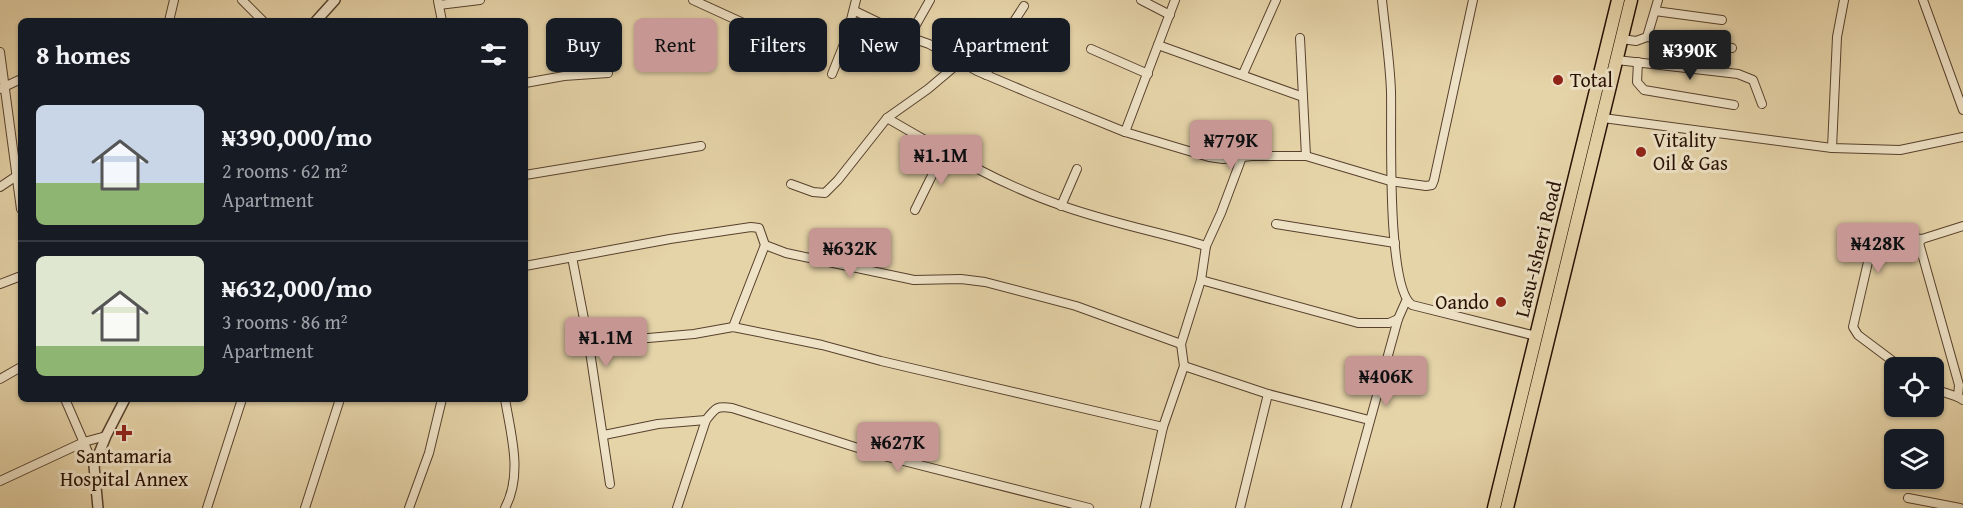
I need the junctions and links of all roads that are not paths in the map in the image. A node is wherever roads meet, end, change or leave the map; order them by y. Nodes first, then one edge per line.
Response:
1 (174, 0) edge
2 (242, 0) edge
3 (335, 0) edge
4 (480, 0) edge
5 (693, 0) edge
6 (856, 0) edge
7 (930, 0) edge
8 (1141, 0) edge
9 (1174, 0) edge
10 (1275, 0) edge
11 (1382, 0) edge
12 (1473, 0) edge
13 (1618, 0) edge
14 (1631, 0) edge
15 (1658, 0) edge
16 (1844, 0) edge
17 (1923, 0) edge
18 (438, 2) edge
19 (1024, 6) dead end
20 (855, 11) junction
21 (1655, 11) junction
22 (1170, 15) junction
23 (170, 18) edge
24 (260, 18) edge
25 (319, 18) edge
26 (441, 18) edge
27 (732, 18) edge
28 (870, 18) edge
29 (920, 18) edge
30 (1722, 20) dead end
31 (1647, 37) junction
32 (1300, 38) dead end
33 (1622, 39) junction
34 (1158, 45) junction
35 (1732, 48) dead end
36 (1091, 49) dead end
37 (0, 52) edge
38 (1617, 60) junction
39 (1638, 62) junction
40 (948, 72) edge
41 (980, 72) edge
42 (608, 73) dead end
43 (832, 74) dead end
44 (1148, 74) junction
45 (1243, 74) junction
46 (986, 75) junction
47 (18, 80) edge
48 (528, 82) edge
49 (2, 88) edge
50 (1303, 97) junction
51 (1762, 104) dead end
52 (1734, 105) dead end
53 (1963, 110) edge
54 (887, 118) junction
55 (1603, 118) junction
56 (1125, 132) junction
57 (1963, 137) edge
58 (700, 146) dead end
59 (1832, 148) junction
60 (945, 151) junction
61 (1306, 156) junction
62 (1242, 157) junction
63 (18, 169) edge
64 (1077, 169) dead end
65 (18, 175) edge
66 (528, 175) edge
67 (1390, 181) junction
68 (791, 184) dead end
69 (0, 188) edge
70 (1061, 206) junction
71 (915, 210) dead end
72 (1276, 224) dead end
73 (1963, 226) edge
74 (1922, 239) junction
75 (1395, 243) junction
76 (765, 245) junction
77 (1206, 246) junction
78 (572, 257) junction
79 (528, 265) edge
80 (18, 277) edge
81 (1201, 280) junction
82 (0, 284) edge
83 (1406, 301) junction
84 (1398, 319) junction
85 (733, 327) junction
86 (1536, 336) junction
87 (1181, 344) junction
88 (589, 345) junction
89 (1889, 357) edge
90 (1184, 366) junction
91 (18, 369) edge
92 (0, 379) edge
93 (1944, 392) edge
94 (1268, 394) junction
95 (1961, 398) edge
96 (66, 402) edge
97 (123, 402) edge
98 (241, 402) edge
99 (339, 402) edge
100 (441, 402) edge
101 (505, 402) edge
102 (706, 420) junction
103 (1369, 420) junction
104 (1163, 427) junction
105 (603, 435) junction
106 (106, 436) junction
107 (84, 441) junction
108 (94, 466) junction
109 (0, 481) edge
110 (610, 484) dead end
111 (1908, 498) dead end
112 (98, 508) edge
113 (207, 508) edge
114 (305, 508) edge
115 (409, 508) edge
116 (505, 508) edge
117 (680, 508) edge
118 (1089, 508) edge
119 (1145, 508) edge
120 (1240, 508) edge
121 (1347, 508) edge
122 (1494, 508) edge
123 (1507, 508) edge
124 (1960, 508) edge

1 - 23 street
2 - 24 street
3 - 25 street
4 - 18 street
5 - 27 street
6 - 20 street
7 - 29 street
8 - 22 street
9 - 22 street
10 - 45 street
11 - 67 street
12 - 67 street
13 - 86 main road, Lasu-Isheri Road
14 - 33 main road, Lasu-Isheri Road
15 - 21 street
16 - 59 street
17 - 53 street
18 - 26 street
19 - 46 street
20 - 28 street
20 - 43 street
21 - 30 street
21 - 31 street
22 - 34 street
31 - 33 street
31 - 35 street
32 - 50 street
33 - 38 main road, Lasu-Isheri Road
34 - 44 street
34 - 45 street
36 - 44 street
37 - 49 street
38 - 39 street
38 - 55 main road, Lasu-Isheri Road
39 - 51 street
39 - 52 street
40 - 54 street
41 - 46 street
42 - 48 street
44 - 56 street
45 - 50 street
46 - 56 street
47 - 49 street
49 - 63 street
50 - 61 street
54 - 60 street
54 - 68 street
55 - 59 street
55 - 123 main road, Lasu-Isheri Road
56 - 62 street
57 - 59 street
58 - 66 street
60 - 70 street
60 - 71 street
61 - 62 street
61 - 67 street
62 - 77 street
64 - 70 street
65 - 69 street
67 - 75 street
70 - 77 street
72 - 75 street
73 - 74 street
74 - 89 street
74 - 95 street
75 - 83 street
76 - 78 street
76 - 85 street
76 - 87 street
77 - 81 street
78 - 79 street
78 - 88 street
80 - 82 street
81 - 84 street
81 - 87 street
83 - 84 street
83 - 86 street
84 - 103 street
85 - 88 street
85 - 104 street
86 - 122 main road, Lasu-Isheri Road
87 - 90 street
88 - 105 street
90 - 94 street
90 - 104 street
91 - 92 street
93 - 95 street
94 - 103 street
94 - 120 street
96 - 107 street
97 - 106 street
98 - 113 street
99 - 114 street
100 - 115 street
101 - 116 street
102 - 105 street
102 - 117 street
102 - 118 street
103 - 121 street
104 - 119 street
105 - 110 street
106 - 107 street
106 - 108 street
107 - 108 street
107 - 109 street
108 - 112 street
111 - 124 street

